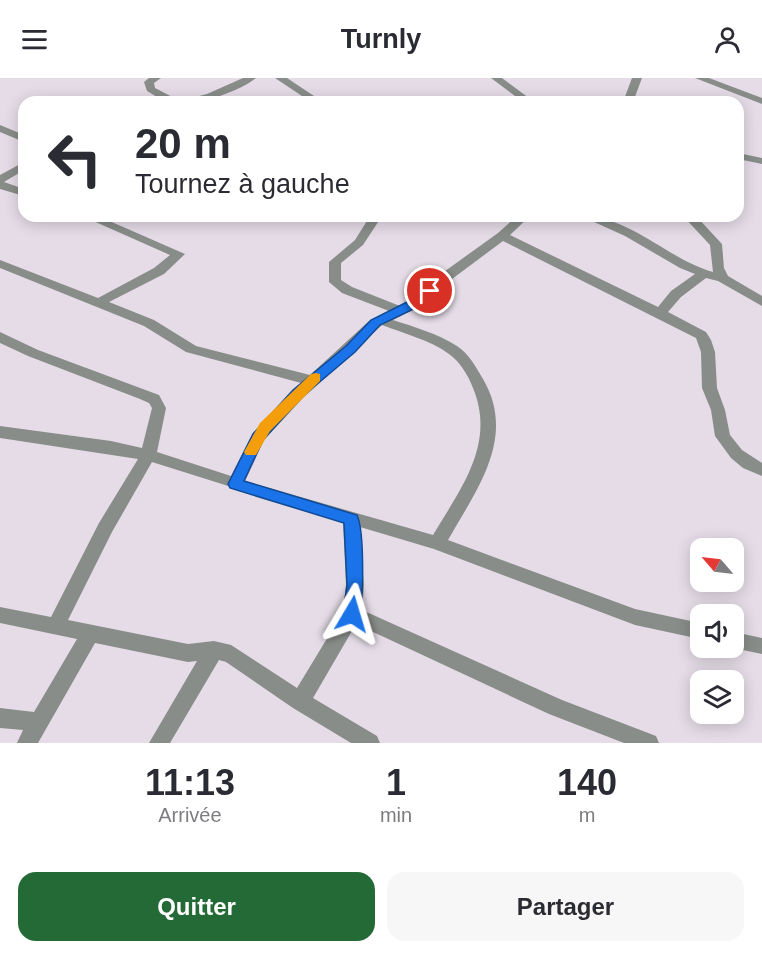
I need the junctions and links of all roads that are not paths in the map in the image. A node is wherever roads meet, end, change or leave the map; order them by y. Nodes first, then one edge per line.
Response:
1 (156, 78) edge
2 (250, 78) edge
3 (280, 78) edge
4 (496, 78) edge
5 (637, 78) edge
6 (700, 78) edge
7 (165, 96) edge
8 (210, 96) edge
9 (308, 96) edge
10 (521, 96) edge
11 (630, 96) edge
12 (762, 101) edge
13 (0, 128) edge
14 (18, 136) edge
15 (744, 157) edge
16 (762, 161) edge
17 (18, 169) edge
18 (0, 180) edge
19 (0, 185) edge
20 (18, 191) edge
21 (102, 222) edge
22 (372, 222) edge
23 (517, 222) edge
24 (602, 222) edge
25 (695, 222) edge
26 (502, 236) junction
27 (0, 264) edge
28 (704, 273) junction
29 (723, 278) junction
30 (762, 302) edge
31 (96, 304) junction
32 (399, 310) junction
33 (660, 313) junction
34 (381, 320) junction
35 (0, 337) edge
36 (312, 381) junction
37 (0, 432) edge
38 (148, 455) junction
39 (762, 470) edge
40 (235, 484) junction
41 (351, 519) junction
42 (437, 543) junction
43 (352, 614) junction
44 (0, 615) edge
45 (56, 625) junction
46 (690, 629) edge
47 (91, 632) junction
48 (744, 642) edge
49 (762, 646) edge
50 (214, 651) junction
51 (300, 701) junction
52 (0, 718) edge
53 (39, 722) junction
54 (27, 743) edge
55 (159, 743) edge
56 (370, 743) edge
57 (649, 743) edge

1 - 7 street
2 - 8 street
3 - 9 street
4 - 10 street
5 - 11 street
6 - 12 street
13 - 14 street
15 - 16 street
17 - 18 street
19 - 20 street
21 - 31 street
22 - 32 street
23 - 26 street
24 - 28 street
25 - 29 street
26 - 32 street
26 - 33 street
27 - 31 street
28 - 29 street
28 - 33 street
29 - 30 street
31 - 36 street
32 - 34 street
33 - 39 street
34 - 36 street
34 - 42 street
35 - 38 street
36 - 40 street
37 - 38 street
38 - 40 street
38 - 45 street
40 - 41 street
41 - 42 street
41 - 43 street
42 - 46 street
43 - 51 street
43 - 57 street
44 - 45 street
45 - 47 street
47 - 50 street
47 - 53 street
48 - 49 street
50 - 51 street
50 - 55 street
51 - 56 street
52 - 53 street
53 - 54 street

